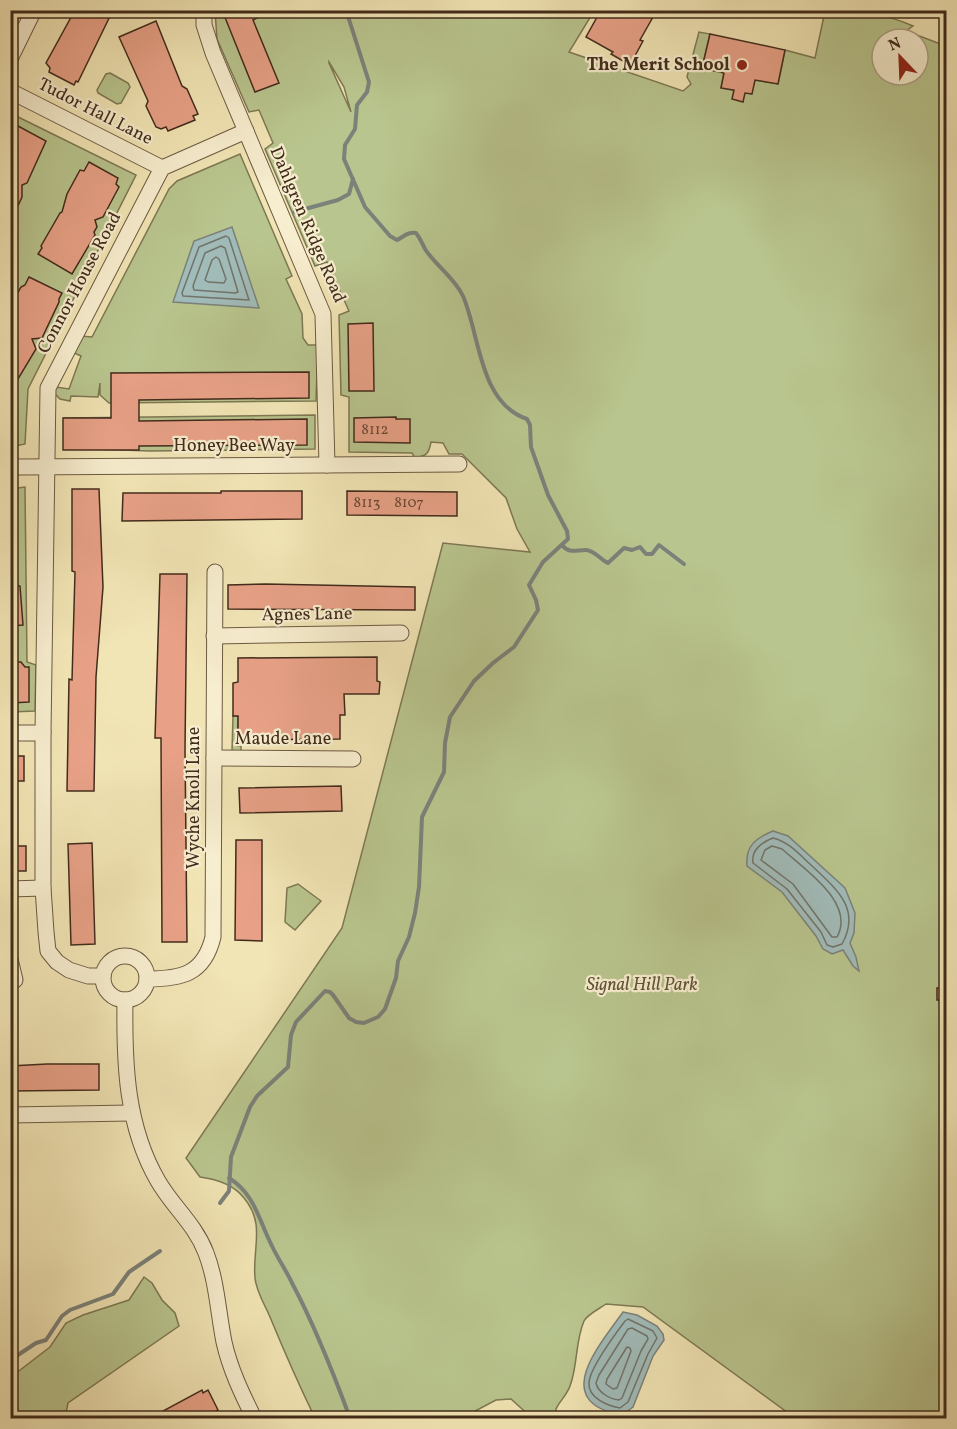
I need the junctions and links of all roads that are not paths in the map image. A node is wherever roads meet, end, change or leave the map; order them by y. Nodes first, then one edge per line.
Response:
1 (34, 10) edge
2 (204, 10) edge
3 (10, 59) edge
4 (10, 91) edge
5 (246, 131) junction
6 (162, 168) junction
7 (459, 464) dead end
8 (327, 465) junction
9 (46, 467) junction
10 (10, 468) edge
11 (215, 572) dead end
12 (401, 633) dead end
13 (214, 636) junction
14 (10, 733) edge
15 (43, 733) junction
16 (214, 758) junction
17 (353, 759) dead end
18 (43, 888) junction
19 (10, 889) edge
20 (10, 959) edge
21 (103, 976) junction
22 (147, 979) junction
23 (15, 980) dead end
24 (125, 1000) junction
25 (131, 1113) junction
26 (10, 1114) edge
27 (253, 1418) edge

1 - 3 street
2 - 5 street, Dahlgren Ridge Road
4 - 6 street, Tudor Hall Lane
5 - 6 street
5 - 8 street, Dahlgren Ridge Road
6 - 9 street, Connor House Road
7 - 8 street, Honey Bee Way
8 - 9 street, Honey Bee Way
9 - 10 street, Honey Bee Way
9 - 15 street, Connor House Road
11 - 13 street, Wyche Knoll Lane
12 - 13 street, Agnes Lane
13 - 16 street, Wyche Knoll Lane
14 - 15 street
15 - 18 street, Connor House Road
16 - 17 street, Maude Lane
16 - 22 street, Wyche Knoll Lane
18 - 19 street
18 - 21 street, Connor House Road
20 - 23 street
21 - 22 street
21 - 24 street
22 - 24 street
24 - 25 street
25 - 26 street
25 - 27 street

